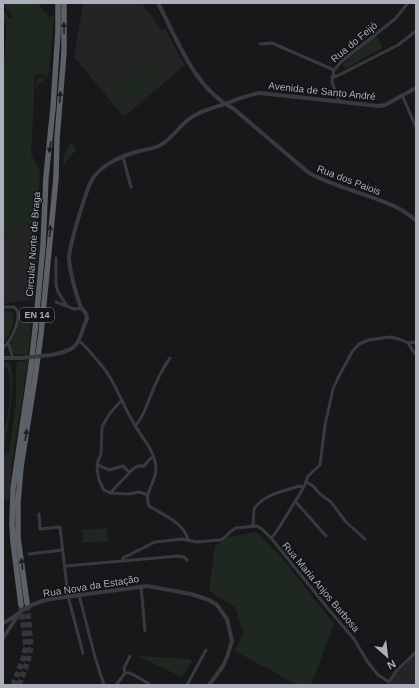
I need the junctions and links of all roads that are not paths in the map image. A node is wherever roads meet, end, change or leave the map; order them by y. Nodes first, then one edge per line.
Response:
1 (58, 3) edge
2 (64, 3) edge
3 (158, 3) edge
4 (408, 3) edge
5 (416, 31) edge
6 (260, 44) dead end
7 (334, 70) junction
8 (332, 77) junction
9 (416, 88) edge
10 (402, 95) junction
11 (339, 102) junction
12 (224, 104) junction
13 (416, 127) edge
14 (123, 156) junction
15 (131, 187) dead end
16 (416, 220) edge
17 (56, 258) dead end
18 (56, 302) dead end
19 (67, 306) junction
20 (3, 307) edge
21 (81, 308) junction
22 (8, 342) junction
23 (79, 342) junction
24 (416, 342) edge
25 (408, 343) junction
26 (3, 348) edge
27 (416, 354) edge
28 (3, 358) edge
29 (13, 358) junction
30 (170, 358) dead end
31 (122, 400) junction
32 (135, 426) junction
33 (153, 457) junction
34 (98, 465) junction
35 (129, 472) junction
36 (307, 482) junction
37 (304, 487) junction
38 (110, 493) junction
39 (148, 496) junction
40 (295, 501) junction
41 (39, 514) dead end
42 (254, 526) junction
43 (326, 536) dead end
44 (271, 538) junction
45 (188, 539) junction
46 (365, 539) dead end
47 (63, 550) junction
48 (29, 554) dead end
49 (187, 560) dead end
50 (122, 561) junction
51 (66, 566) junction
52 (141, 586) junction
53 (79, 595) junction
54 (68, 596) junction
55 (21, 612) junction
56 (3, 623) edge
57 (145, 631) dead end
58 (3, 638) edge
59 (206, 650) dead end
60 (416, 652) edge
61 (83, 653) dead end
62 (130, 656) dead end
63 (125, 673) junction
64 (390, 683) edge
65 (104, 685) edge
66 (116, 685) edge
67 (149, 685) edge
68 (187, 685) edge
69 (209, 685) edge

1 -> 2 highway, Circular Norte de Braga / EN 14
3 - 12 street, Rua dos Paiois
4 - 7 street, Rua do Feijó
5 - 8 street
6 - 7 street
7 - 8 street, Rua do Feijó
8 - 11 street, Rua do Feijó
9 - 10 street, Avenida de Santo André
10 - 11 street, Avenida de Santo André
10 - 13 street
11 - 12 street, Avenida de Santo André
12 - 14 street, Avenida de Santo André
12 - 16 street, Rua dos Paiois
14 - 15 street
14 - 21 street, Avenida de Santo André
17 - 19 street
18 - 19 street
19 - 21 street
20 - 22 street
21 - 23 street, Avenida de Santo André
22 - 26 street
22 - 29 street
23 - 29 street, bridge
23 - 31 street
24 - 25 street
25 - 27 street
25 - 36 street
28 - 29 street
30 - 32 street
31 - 32 street
31 - 34 street
32 - 33 street
33 - 35 street
33 - 39 street
34 - 35 street
34 - 38 street
35 - 38 street
36 - 37 street
36 - 46 street
37 - 40 street
37 - 42 street
38 - 39 street
39 - 45 street
40 - 43 street
40 - 44 street
41 - 47 street
42 - 44 street, Rua Maria Anjos Barbosa
42 - 45 street
44 - 64 street, Rua Maria Anjos Barbosa
45 - 50 street
47 - 48 street
47 - 51 street
49 - 50 street
50 - 51 street
51 - 54 street
52 - 53 street, Rua Nova da Estação
52 - 57 street
52 - 69 street, Rua Nova da Estação
53 - 54 street, Rua Nova da Estação
53 - 65 street
54 - 55 street, Rua Nova da Estação
54 - 61 street
55 - 56 street, Rua Nova da Estação
55 - 58 street, Rua Nova da Estação
59 - 68 street
60 - 64 street
62 - 63 street
63 - 66 street
63 - 67 street

